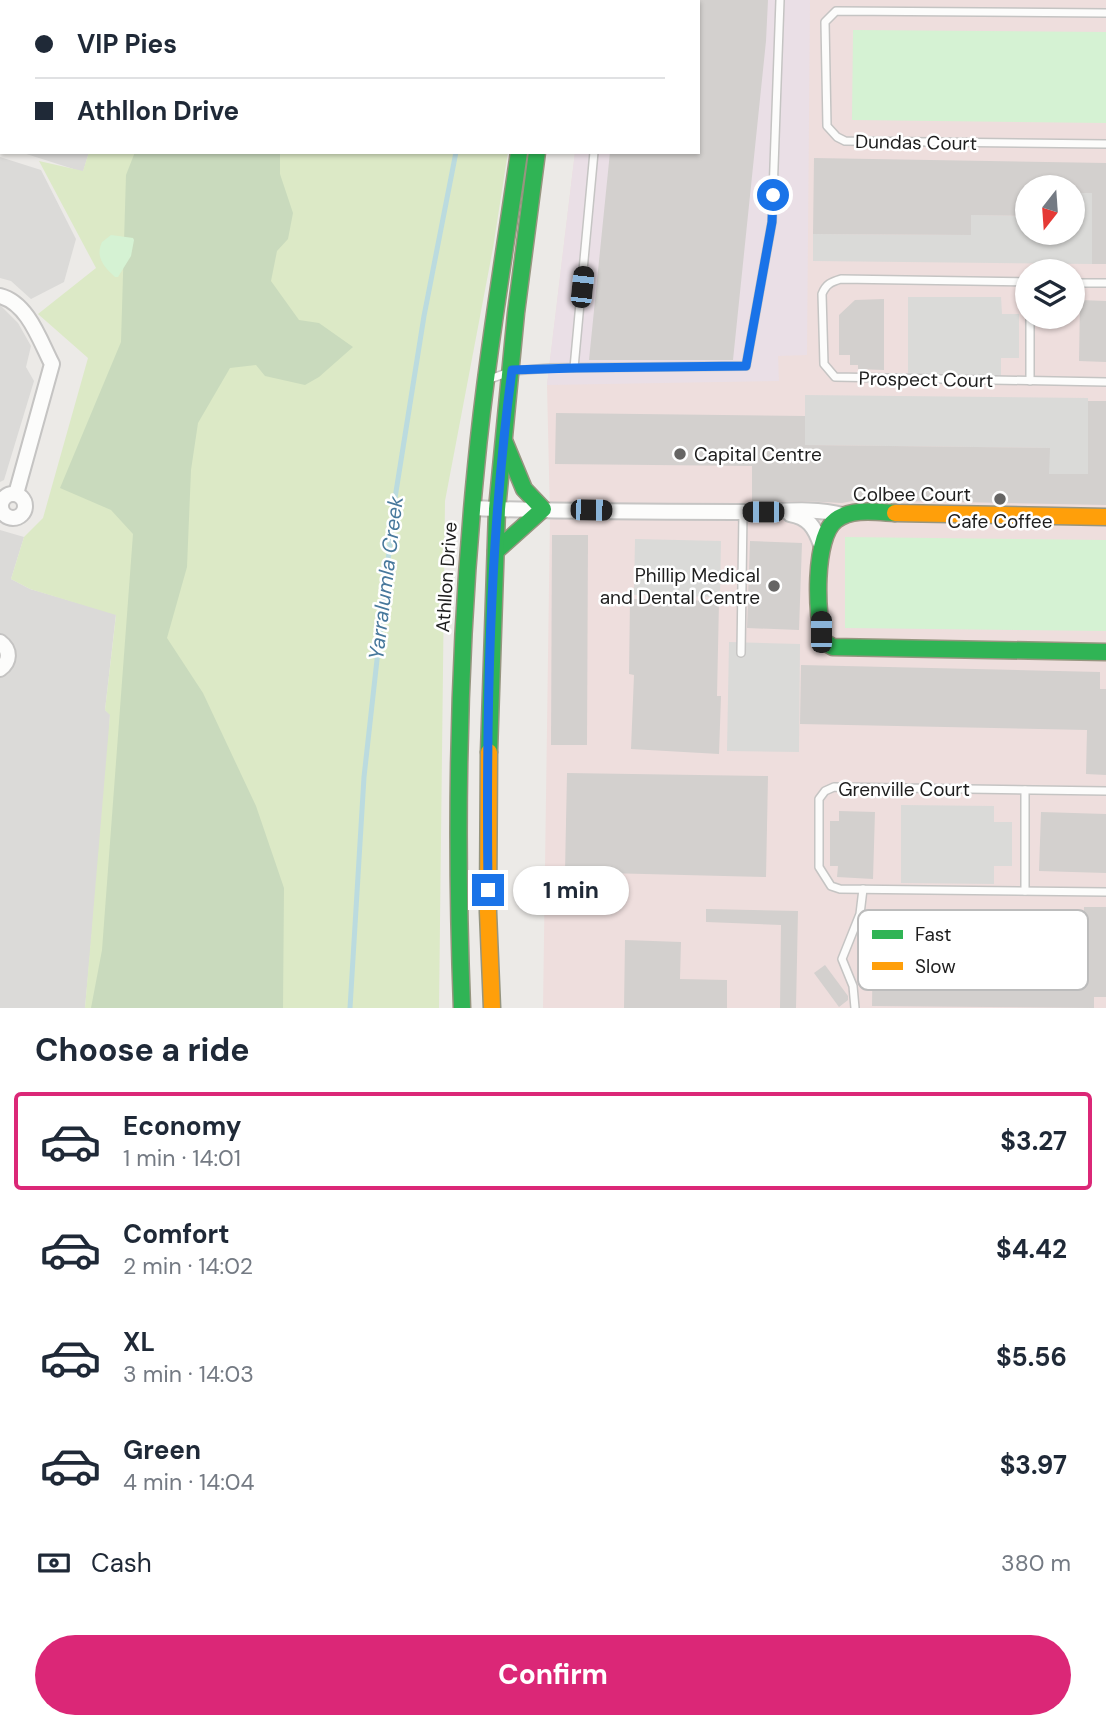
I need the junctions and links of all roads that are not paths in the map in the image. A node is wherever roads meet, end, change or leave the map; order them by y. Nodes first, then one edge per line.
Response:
1 (780, 0) edge
2 (1106, 13) edge
3 (1106, 144) edge
4 (519, 154) edge
5 (537, 154) edge
6 (594, 154) edge
7 (1015, 282) edge
8 (1085, 283) edge
9 (1106, 283) edge
10 (0, 296) edge
11 (1030, 329) edge
12 (574, 368) junction
13 (512, 370) junction
14 (486, 381) junction
15 (1030, 381) junction
16 (1106, 382) edge
17 (504, 441) junction
18 (16, 494) dead end
19 (472, 508) junction
20 (497, 509) junction
21 (543, 509) junction
22 (743, 512) junction
23 (784, 512) junction
24 (843, 515) junction
25 (1106, 517) edge
26 (821, 545) junction
27 (496, 551) junction
28 (0, 642) edge
29 (1106, 652) edge
30 (741, 653) dead end
31 (0, 669) edge
32 (1025, 790) junction
33 (1106, 791) edge
34 (863, 889) junction
35 (1025, 891) junction
36 (1106, 892) edge
37 (860, 910) edge
38 (858, 919) edge
39 (462, 1008) edge
40 (492, 1008) edge
41 (855, 1008) edge

1 - 12 lane
2 - 3 lane, Dundas Court
4 - 14 main road, Athllon Drive
5 - 13 main road
6 - 12 lane
7 - 15 lane, Prospect Court
8 - 9 lane
10 - 18 street
11 - 15 lane
12 - 13 lane
13 - 14 lane
13 - 17 main road
14 - 19 main road, Athllon Drive
15 - 16 lane, Prospect Court
17 - 20 main road
17 - 21 main road
19 - 20 street
19 - 39 main road, Athllon Drive
20 - 21 street
20 - 27 main road
21 - 22 street
21 - 27 main road
22 - 23 street
22 - 30 lane
23 - 24 street
23 - 26 street
24 - 25 main road, Colbee Court
24 - 26 main road, Colbee Court
26 - 29 main road
27 - 40 main road
28 - 31 street
32 - 33 lane, Grenville Court
32 - 34 lane, Grenville Court
32 - 35 lane
34 - 35 lane, Grenville Court
34 - 37 lane
35 - 36 lane, Grenville Court
38 - 41 lane

